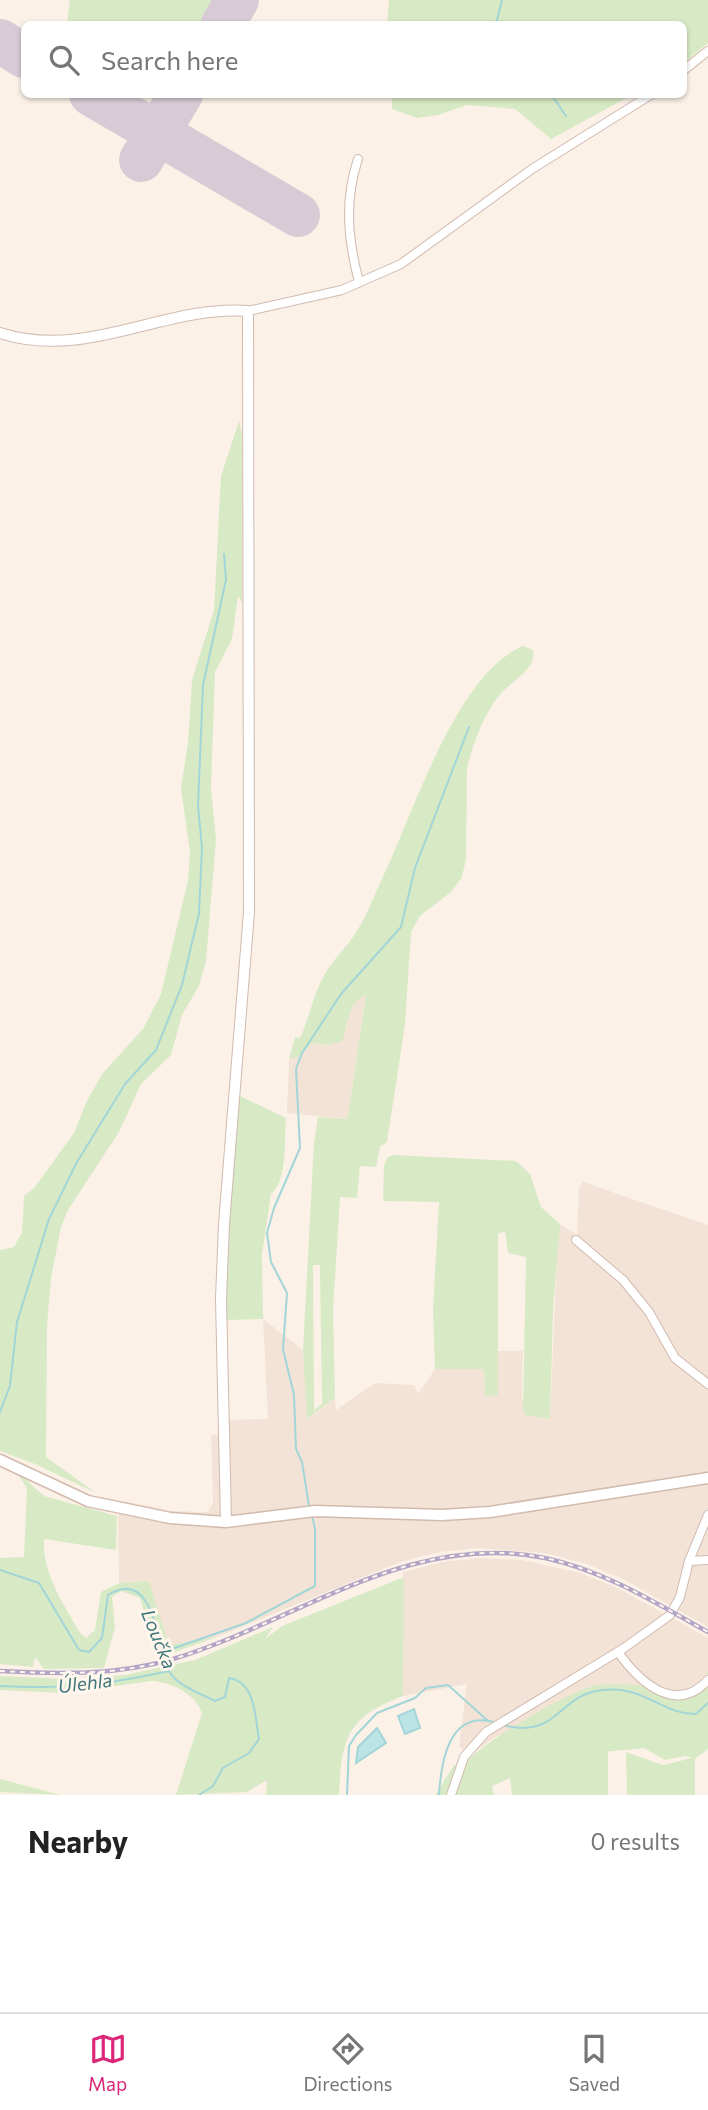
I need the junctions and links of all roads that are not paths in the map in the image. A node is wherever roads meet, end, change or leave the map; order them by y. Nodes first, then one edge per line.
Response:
1 (708, 51) edge
2 (687, 68) edge
3 (646, 98) edge
4 (358, 159) dead end
5 (359, 282) junction
6 (248, 311) junction
7 (0, 333) edge
8 (576, 1240) dead end
9 (708, 1384) edge
10 (0, 1460) edge
11 (708, 1478) edge
12 (708, 1515) edge
13 (226, 1522) junction
14 (708, 1560) edge
15 (689, 1561) junction
16 (618, 1652) junction
17 (708, 1680) edge
18 (450, 1795) edge

1 - 2 street
3 - 5 street
4 - 5 street
5 - 6 street
6 - 7 street
6 - 13 street
8 - 9 street
10 - 13 main road
11 - 13 main road
12 - 15 street
14 - 15 street
15 - 16 street
16 - 17 street
16 - 18 street

